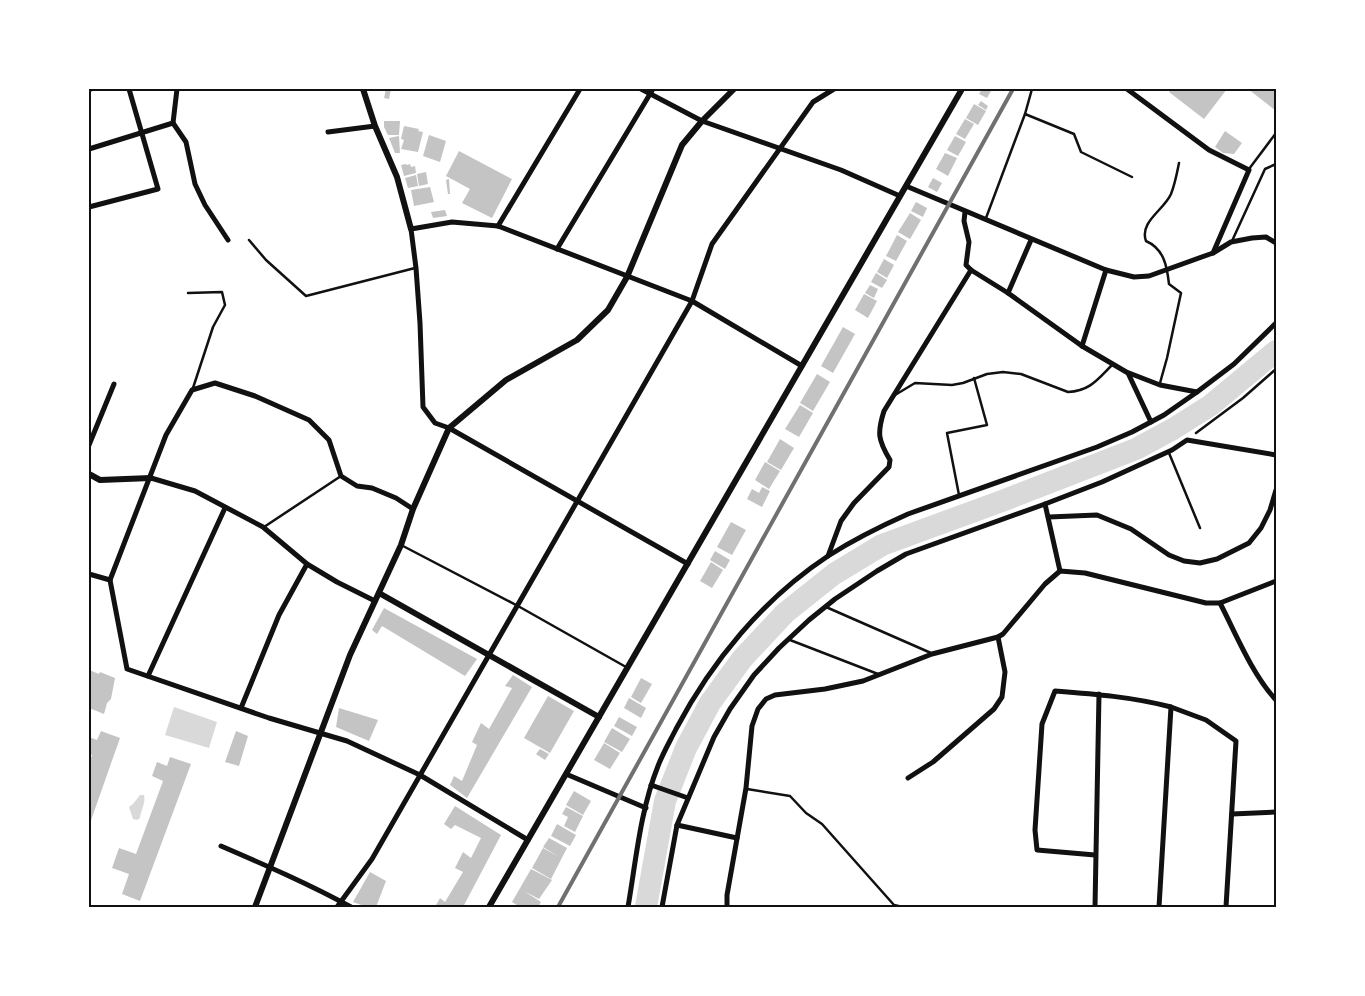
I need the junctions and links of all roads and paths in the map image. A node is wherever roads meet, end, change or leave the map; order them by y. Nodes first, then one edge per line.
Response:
1 (129, 89) edge
2 (177, 89) edge
3 (363, 89) edge
4 (580, 89) edge
5 (641, 89) edge
6 (734, 89) edge
7 (834, 89) edge
8 (962, 89) edge
9 (1032, 89) edge
10 (1127, 89) edge
11 (651, 91) edge
12 (1025, 114) junction
13 (702, 121) junction
14 (173, 123) junction
15 (375, 126) junction
16 (328, 132) dead end
17 (143, 133) junction
18 (1276, 133) edge
19 (89, 149) edge
20 (779, 149) junction
21 (1179, 163) dead end
22 (1276, 164) edge
23 (1248, 170) junction
24 (1132, 176) dead end
25 (906, 186) junction
26 (900, 196) junction
27 (89, 207) edge
28 (965, 212) junction
29 (985, 220) junction
30 (498, 226) junction
31 (411, 229) junction
32 (228, 240) dead end
33 (249, 240) dead end
34 (1032, 240) junction
35 (1232, 242) junction
36 (1276, 243) edge
37 (557, 249) junction
38 (1213, 253) junction
39 (416, 268) junction
40 (1168, 268) junction
41 (970, 270) junction
42 (1106, 270) junction
43 (626, 277) junction
44 (188, 293) dead end
45 (1008, 293) junction
46 (692, 301) junction
47 (1276, 323) edge
48 (1082, 346) junction
49 (1112, 364) junction
50 (802, 366) junction
51 (1276, 369) edge
52 (1128, 373) junction
53 (974, 378) junction
54 (114, 384) dead end
55 (1160, 385) junction
56 (192, 390) junction
57 (1197, 392) junction
58 (892, 397) junction
59 (1151, 422) junction
60 (449, 428) junction
61 (1187, 440) junction
62 (89, 445) edge
63 (1168, 451) junction
64 (1276, 454) edge
65 (89, 474) edge
66 (341, 476) junction
67 (151, 478) junction
68 (1276, 490) edge
69 (959, 495) junction
70 (578, 501) junction
71 (1045, 504) junction
72 (225, 508) junction
73 (413, 509) junction
74 (1049, 517) junction
75 (263, 527) junction
76 (1200, 528) dead end
77 (401, 545) junction
78 (828, 556) junction
79 (307, 564) junction
80 (688, 564) junction
81 (1060, 571) junction
82 (89, 574) edge
83 (110, 580) junction
84 (1276, 581) edge
85 (379, 593) junction
86 (375, 601) junction
87 (1220, 603) junction
88 (518, 606) junction
89 (825, 607) junction
90 (998, 637) junction
91 (788, 639) junction
92 (932, 654) junction
93 (490, 656) junction
94 (627, 668) junction
95 (880, 675) junction
96 (148, 676) junction
97 (1099, 694) junction
98 (1276, 700) edge
99 (1170, 707) junction
100 (241, 708) junction
101 (599, 717) junction
102 (321, 734) junction
103 (566, 774) junction
104 (420, 775) junction
105 (908, 778) dead end
106 (653, 786) junction
107 (746, 788) junction
108 (686, 797) junction
109 (646, 808) junction
110 (1276, 812) edge
111 (1232, 814) junction
112 (677, 825) junction
113 (736, 838) junction
114 (528, 840) junction
115 (221, 846) dead end
116 (1095, 855) junction
117 (271, 867) junction
118 (341, 902) junction
119 (255, 907) edge
120 (337, 907) edge
121 (351, 907) edge
122 (489, 907) edge
123 (628, 907) edge
124 (662, 907) edge
125 (726, 907) edge
126 (903, 907) edge
127 (1095, 907) edge
128 (1159, 907) edge
129 (1226, 907) edge

1 - 17 street
2 - 14 street
3 - 15 street
4 - 30 street
5 - 11 street
6 - 13 street
7 - 20 street
8 - 25 street
9 - 12 lane
10 - 23 street
11 - 13 street
11 - 37 street
12 - 24 lane
12 - 29 lane
13 - 20 street
13 - 43 street
14 - 17 street
14 - 32 street
15 - 16 street
15 - 31 street
17 - 19 street
17 - 27 street
18 - 23 lane
20 - 26 street
20 - 46 street
21 - 40 lane
22 - 35 lane
23 - 38 street
25 - 26 street
25 - 28 street
26 - 50 street
28 - 29 street
28 - 41 street
29 - 34 street
30 - 31 street
30 - 37 street
31 - 39 street
33 - 39 lane
34 - 42 street
34 - 45 street
35 - 36 street
35 - 38 street
37 - 43 street
38 - 40 street
39 - 60 street
40 - 42 street
40 - 55 lane
41 - 45 street
41 - 58 street
42 - 48 street
43 - 46 street
43 - 60 street
44 - 56 lane
45 - 48 street
46 - 50 street
46 - 70 street
47 - 57 street
48 - 49 street
49 - 52 street
49 - 53 lane
50 - 80 street
51 - 61 path
52 - 55 street
52 - 59 street
53 - 58 lane
53 - 69 lane
54 - 62 street
55 - 57 street
56 - 66 street
56 - 67 street
57 - 59 street
58 - 78 street
59 - 69 street
60 - 70 street
60 - 73 street
61 - 63 street
61 - 64 street
63 - 71 street
63 - 76 lane
65 - 67 street
66 - 73 street
66 - 75 lane
67 - 72 street
67 - 83 street
68 - 74 street
69 - 78 street
70 - 80 street
70 - 88 street
71 - 74 street
71 - 89 street
72 - 75 street
72 - 96 street
73 - 77 street
74 - 81 street
75 - 79 street
77 - 85 street
77 - 88 lane
78 - 106 street
79 - 86 street
79 - 100 street
80 - 94 street
81 - 87 street
81 - 90 street
82 - 83 street
83 - 96 street
84 - 87 street
85 - 86 street
85 - 93 street
86 - 102 street
87 - 98 street
88 - 93 street
88 - 94 lane
89 - 91 street
89 - 92 lane
90 - 92 street
90 - 105 street
91 - 95 lane
91 - 108 street
92 - 95 street
93 - 101 street
93 - 104 street
94 - 101 street
95 - 107 street
96 - 100 street
97 - 99 street
97 - 116 street
97 - 116 street
99 - 111 street
99 - 128 street
100 - 102 street
101 - 103 street
102 - 104 street
102 - 117 street
103 - 109 street
103 - 114 street
104 - 114 street
104 - 118 street
106 - 108 street
106 - 109 street
107 - 113 street
107 - 126 lane
108 - 112 street
109 - 123 street
110 - 111 street
111 - 129 street
112 - 113 street
112 - 124 street
113 - 125 street
114 - 122 street
115 - 117 street
116 - 127 street
117 - 118 street
117 - 119 street
118 - 120 street
118 - 121 street

